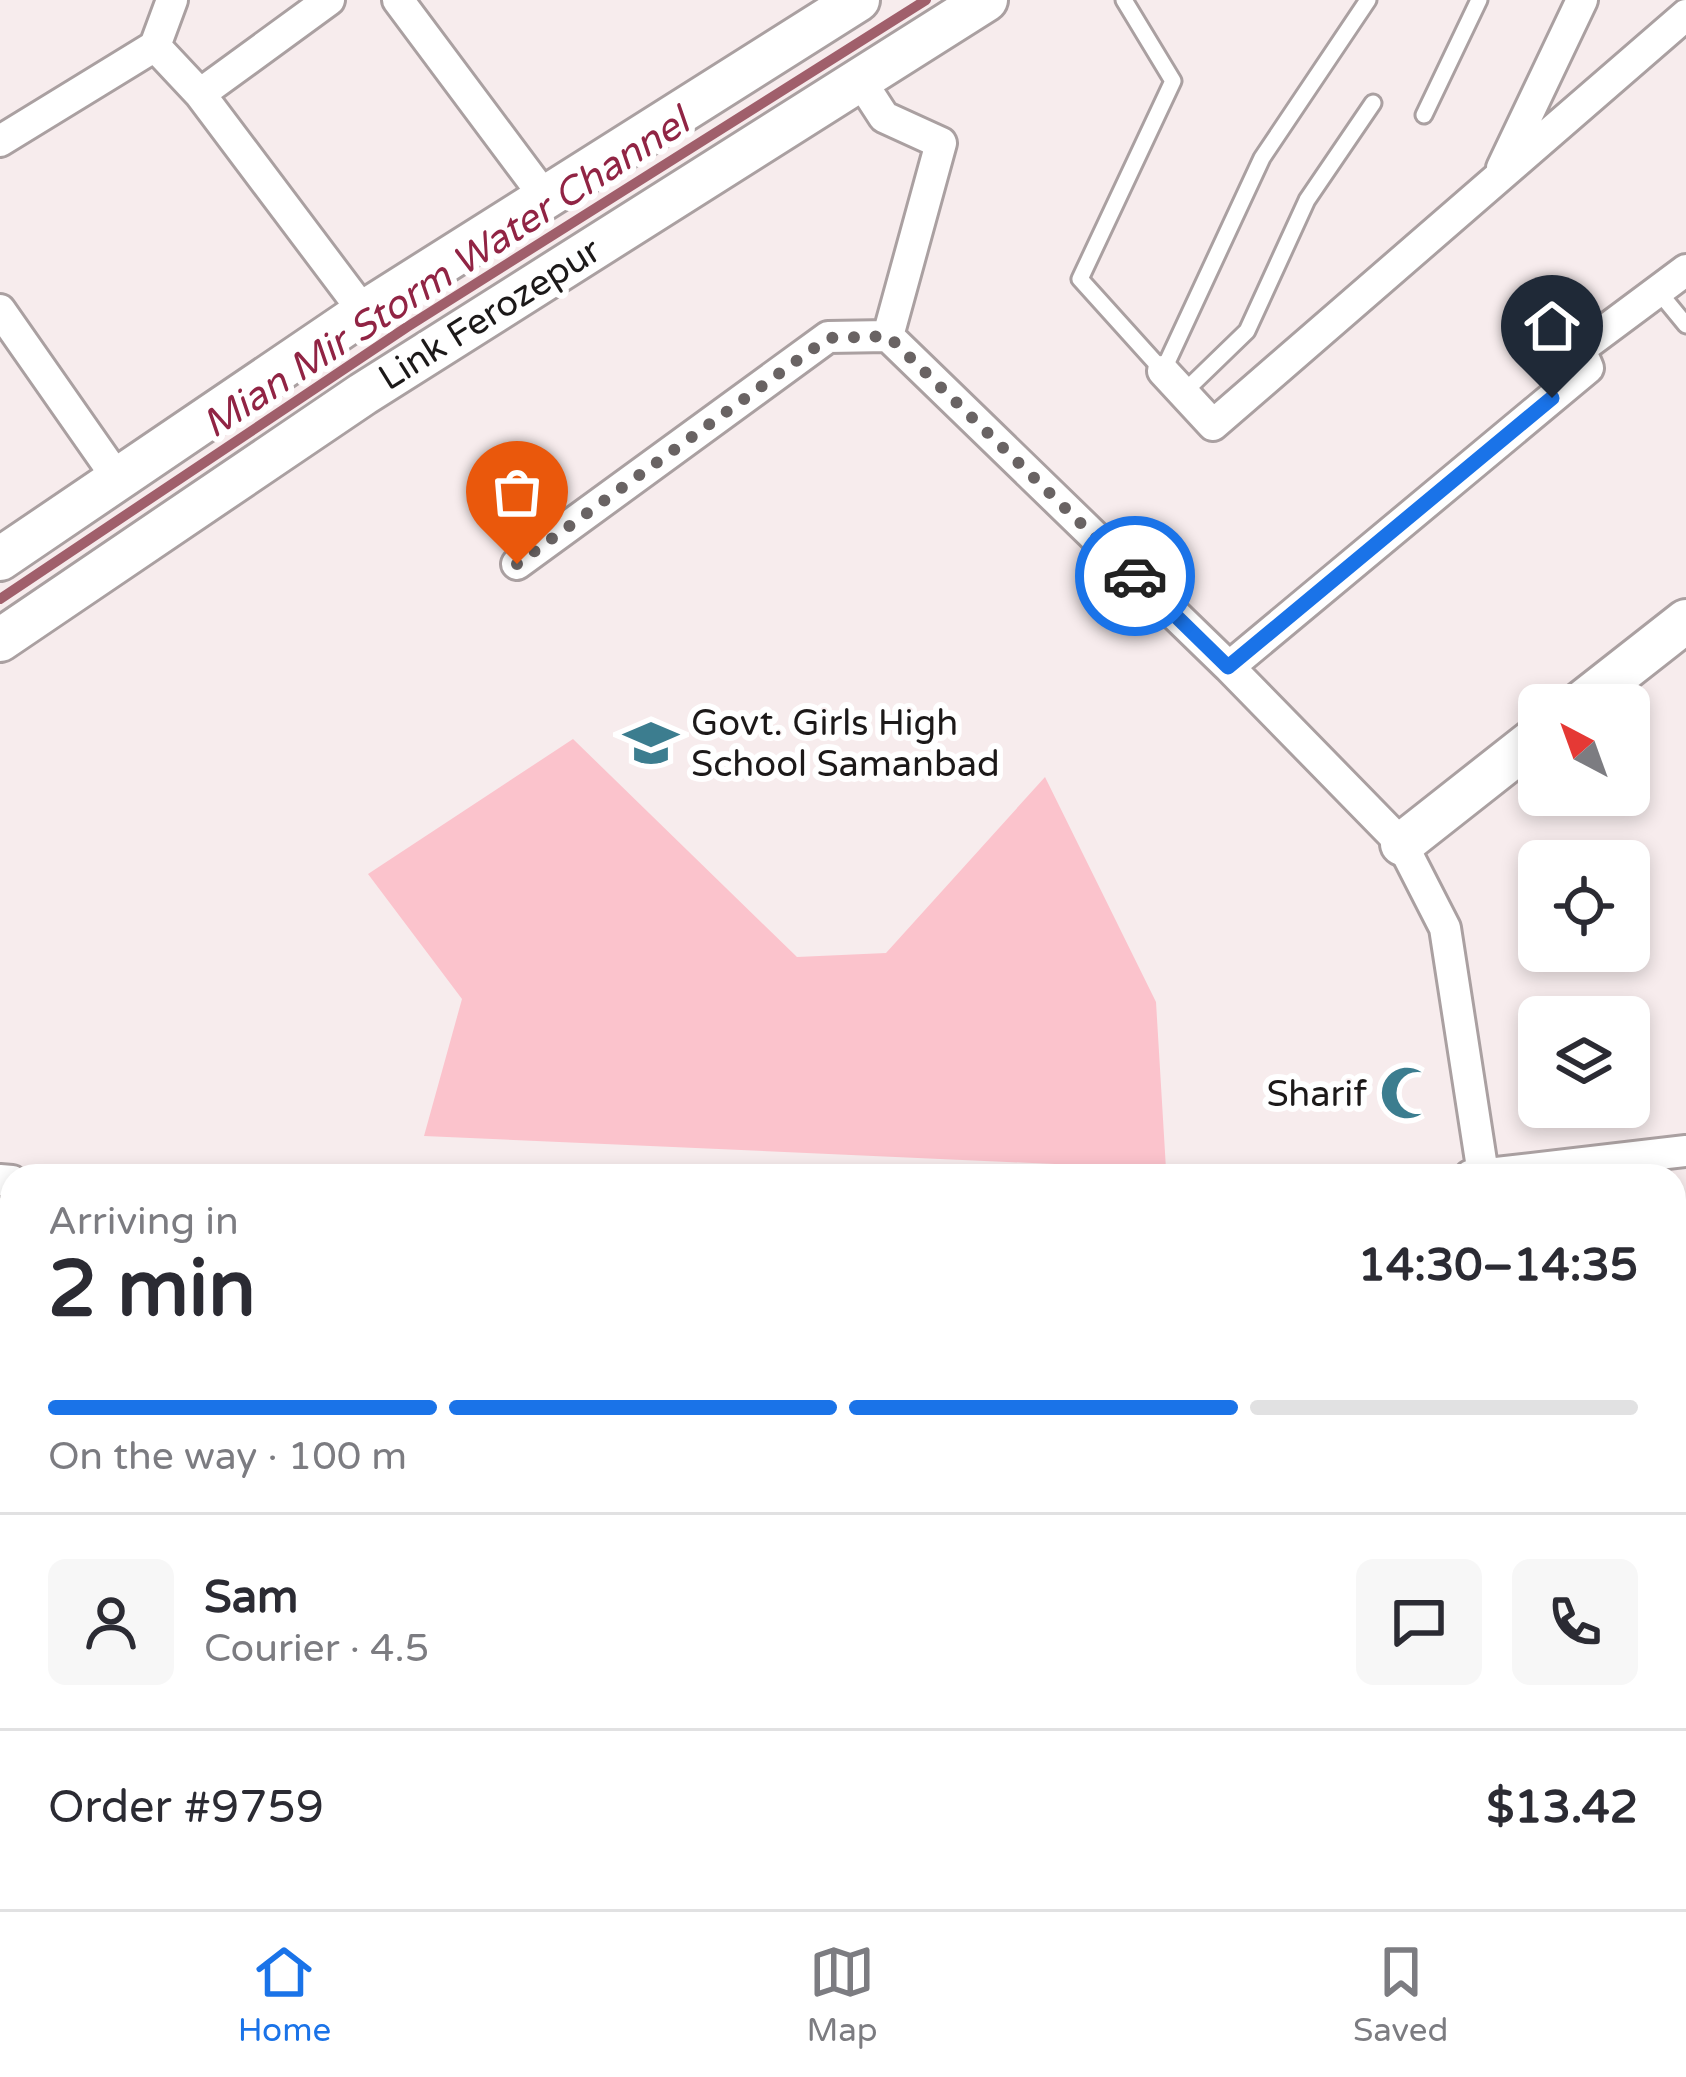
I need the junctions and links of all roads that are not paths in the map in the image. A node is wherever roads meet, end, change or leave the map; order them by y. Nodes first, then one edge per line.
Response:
1 (172, 0) edge
2 (329, 0) edge
3 (398, 0) edge
4 (858, 0) edge
5 (986, 0) edge
6 (1124, 0) edge
7 (1368, 0) edge
8 (1478, 0) edge
9 (1579, 1) edge
10 (1686, 15) edge
11 (155, 46) junction
12 (860, 80) junction
13 (200, 94) junction
14 (1373, 103) dead end
15 (1424, 116) dead end
16 (0, 141) edge
17 (1496, 179) junction
18 (545, 197) junction
19 (1686, 269) edge
20 (1658, 291) junction
21 (0, 310) edge
22 (348, 323) junction
23 (1686, 325) edge
24 (888, 336) junction
25 (1173, 382) junction
26 (363, 394) junction
27 (118, 479) junction
28 (0, 559) edge
29 (517, 564) dead end
30 (1686, 621) edge
31 (0, 640) edge
32 (1228, 667) junction
33 (1606, 684) edge
34 (1518, 753) edge
35 (1402, 844) junction
36 (1686, 1150) edge
37 (1476, 1164) edge
38 (1569, 1164) edge

1 - 11 street
2 - 13 street
3 - 18 street
4 - 18 main road, Link Ferozepur
5 - 12 main road, Link Ferozepur
6 - 25 lane
7 - 25 lane
8 - 15 lane
9 - 17 street
10 - 17 street
11 - 13 street
11 - 16 street
12 - 24 street
12 - 26 main road, Link Ferozepur
13 - 22 street
14 - 25 lane
17 - 25 street
18 - 22 main road, Link Ferozepur
19 - 20 street
20 - 23 lane
20 - 32 street
21 - 27 street
22 - 26 main road
22 - 27 main road, Link Ferozepur
24 - 29 street
24 - 32 street
26 - 31 main road, Link Ferozepur
27 - 28 main road, Link Ferozepur
30 - 33 main road
32 - 35 street
34 - 35 main road
35 - 37 street
36 - 38 street

